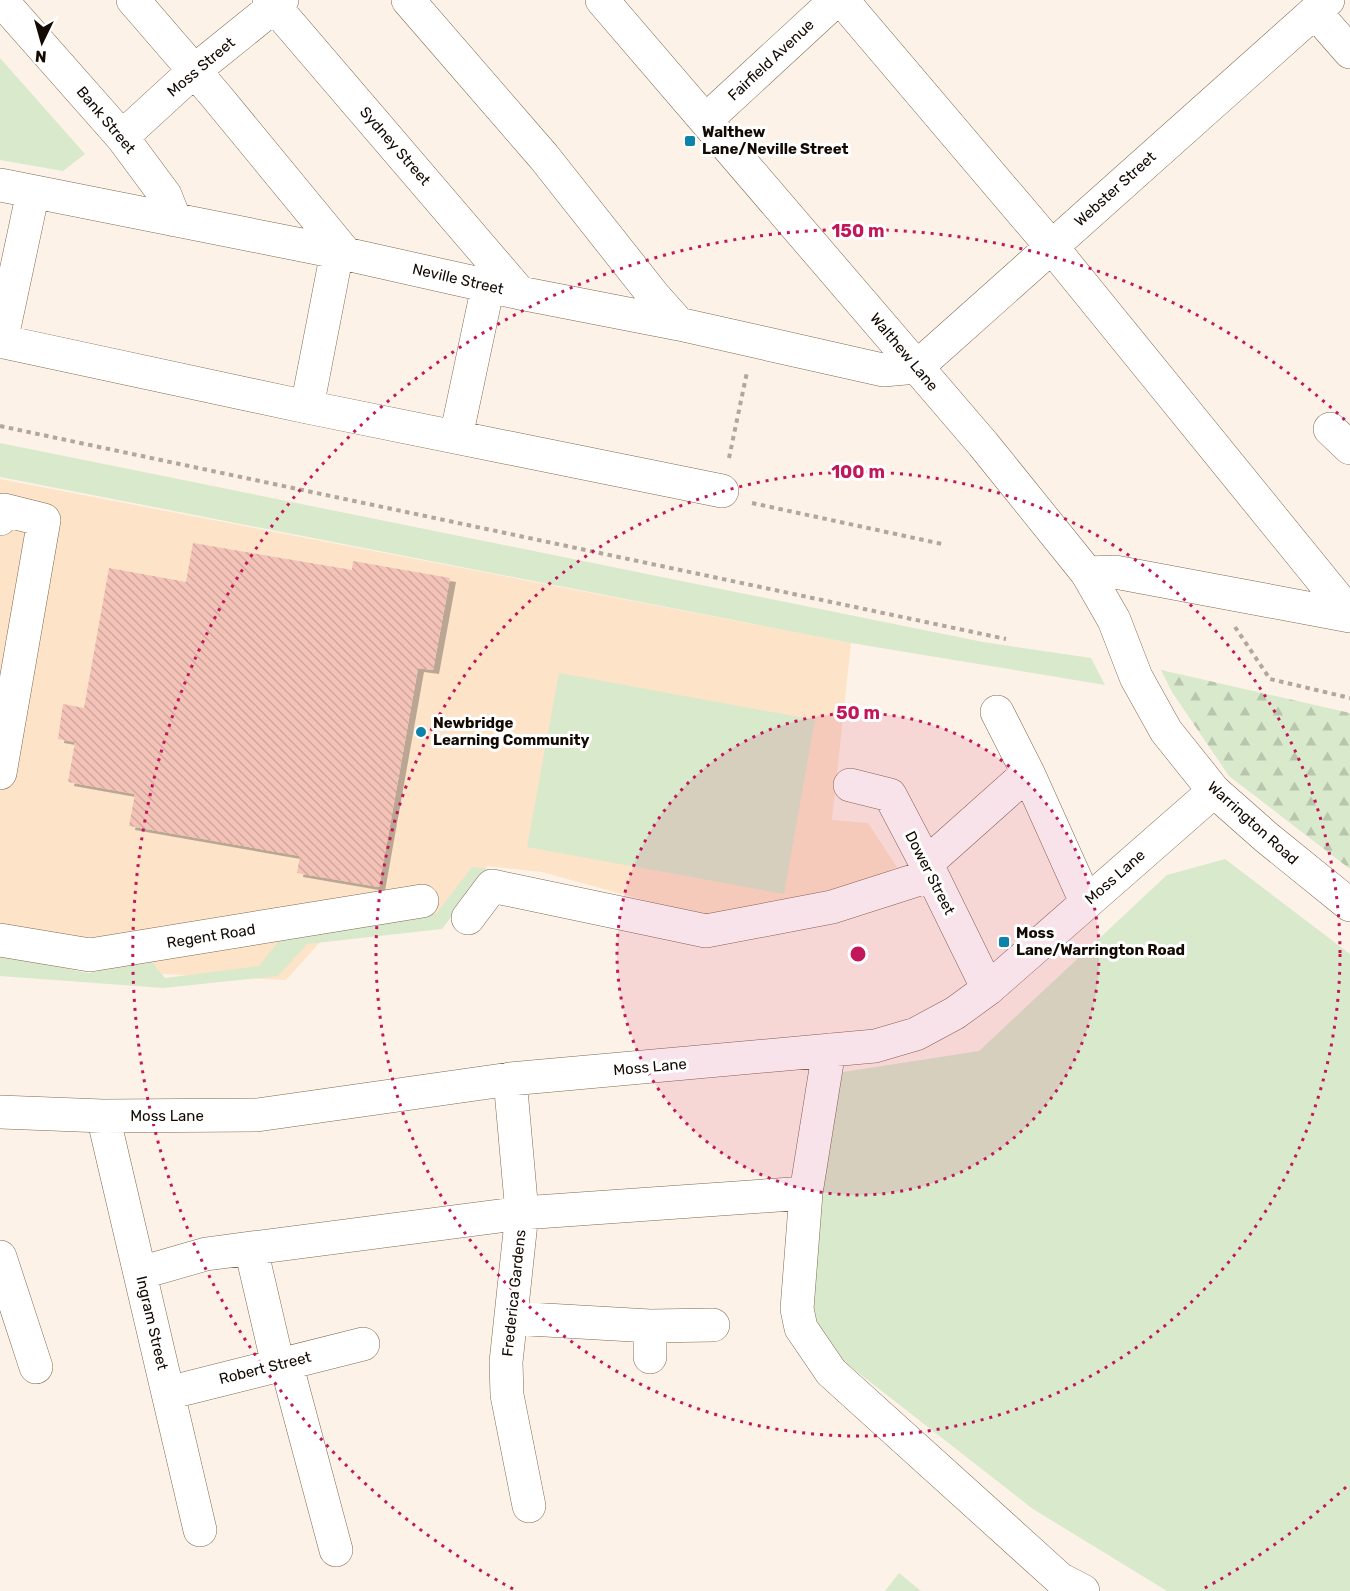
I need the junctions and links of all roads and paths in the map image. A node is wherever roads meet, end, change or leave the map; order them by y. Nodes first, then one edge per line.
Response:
1 (1, 0) edge
2 (133, 0) edge
3 (408, 0) edge
4 (602, 0) edge
5 (836, 0) edge
6 (842, 0) edge
7 (275, 2) edge
8 (1321, 6) edge
9 (1350, 52) edge
10 (194, 71) junction
11 (706, 120) junction
12 (122, 137) junction
13 (0, 185) edge
14 (33, 192) junction
15 (175, 220) junction
16 (1051, 246) junction
17 (341, 253) junction
18 (488, 285) junction
19 (520, 293) junction
20 (679, 324) junction
21 (1, 341) edge
22 (917, 367) junction
23 (744, 387) dead end
24 (307, 407) junction
25 (0, 426) edge
26 (456, 437) junction
27 (722, 491) junction
28 (0, 519) edge
29 (942, 544) dead end
30 (1087, 573) junction
31 (1209, 590) junction
32 (1350, 615) edge
33 (1006, 639) dead end
34 (1350, 698) edge
35 (997, 711) dead end
36 (1166, 731) joint
37 (0, 773) edge
38 (1028, 773) junction
39 (850, 785) dead end
40 (1214, 791) junction
41 (929, 870) junction
42 (422, 901) dead end
43 (1086, 902) junction
44 (1350, 905) edge
45 (468, 918) dead end
46 (0, 940) edge
47 (988, 989) junction
48 (829, 1050) junction
49 (510, 1079) junction
50 (0, 1112) edge
51 (104, 1116) junction
52 (806, 1193) junction
53 (522, 1213) junction
54 (251, 1248) junction
55 (0, 1257) edge
56 (140, 1273) junction
57 (512, 1318) junction
58 (713, 1325) dead end
59 (363, 1344) dead end
60 (282, 1364) junction
61 (36, 1367) dead end
62 (168, 1393) junction
63 (529, 1506) dead end
64 (200, 1530) dead end
65 (336, 1550) dead end
66 (1083, 1591) edge

1 - 12 street, Bank Street
2 - 10 street
3 - 20 street
4 - 11 street, Walthew Lane
5 - 11 street, Fairfield Avenue
6 - 16 street
7 - 10 street, Moss Street
7 - 19 street, Sydney Street
8 - 9 street
8 - 16 street, Webster Street
10 - 12 street, Moss Street
10 - 17 street
11 - 22 street, Walthew Lane
12 - 15 street, Bank Street
13 - 14 street, Neville Street
14 - 15 street, Neville Street
14 - 21 street
15 - 17 street, Neville Street
16 - 22 street, Webster Street
16 - 32 street
17 - 18 street, Neville Street
17 - 24 street
18 - 19 street, Neville Street
18 - 26 street
19 - 20 street, Neville Street
20 - 22 street, Neville Street
21 - 24 street
22 - 30 street, Walthew Lane
23 - 27 path
24 - 26 street
25 - 33 path
26 - 27 street
27 - 29 path
28 - 37 street
30 - 31 street
30 - 36 street, Walthew Lane
31 - 32 street
31 - 34 path
35 - 38 street
36 - 40 street, Warrington Road
38 - 41 street
38 - 43 street
39 - 41 street, Dower Street
40 - 43 street, Moss Lane
40 - 44 street, Warrington Road
41 - 45 street
41 - 47 street, Dower Street
42 - 46 street, Regent Road
43 - 47 street, Moss Lane
47 - 48 street, Moss Lane
48 - 49 street, Moss Lane
48 - 52 street
49 - 51 street, Moss Lane
49 - 53 street, Frederica Gardens
50 - 51 street, Moss Lane
51 - 56 street, Ingram Street
52 - 53 street
52 - 66 street
53 - 54 street
53 - 57 street, Frederica Gardens
54 - 56 street
54 - 60 street
55 - 61 street
56 - 62 street, Ingram Street
57 - 58 street
57 - 63 street, Frederica Gardens
59 - 60 street, Robert Street
60 - 62 street, Robert Street
60 - 65 street
62 - 64 street, Ingram Street

